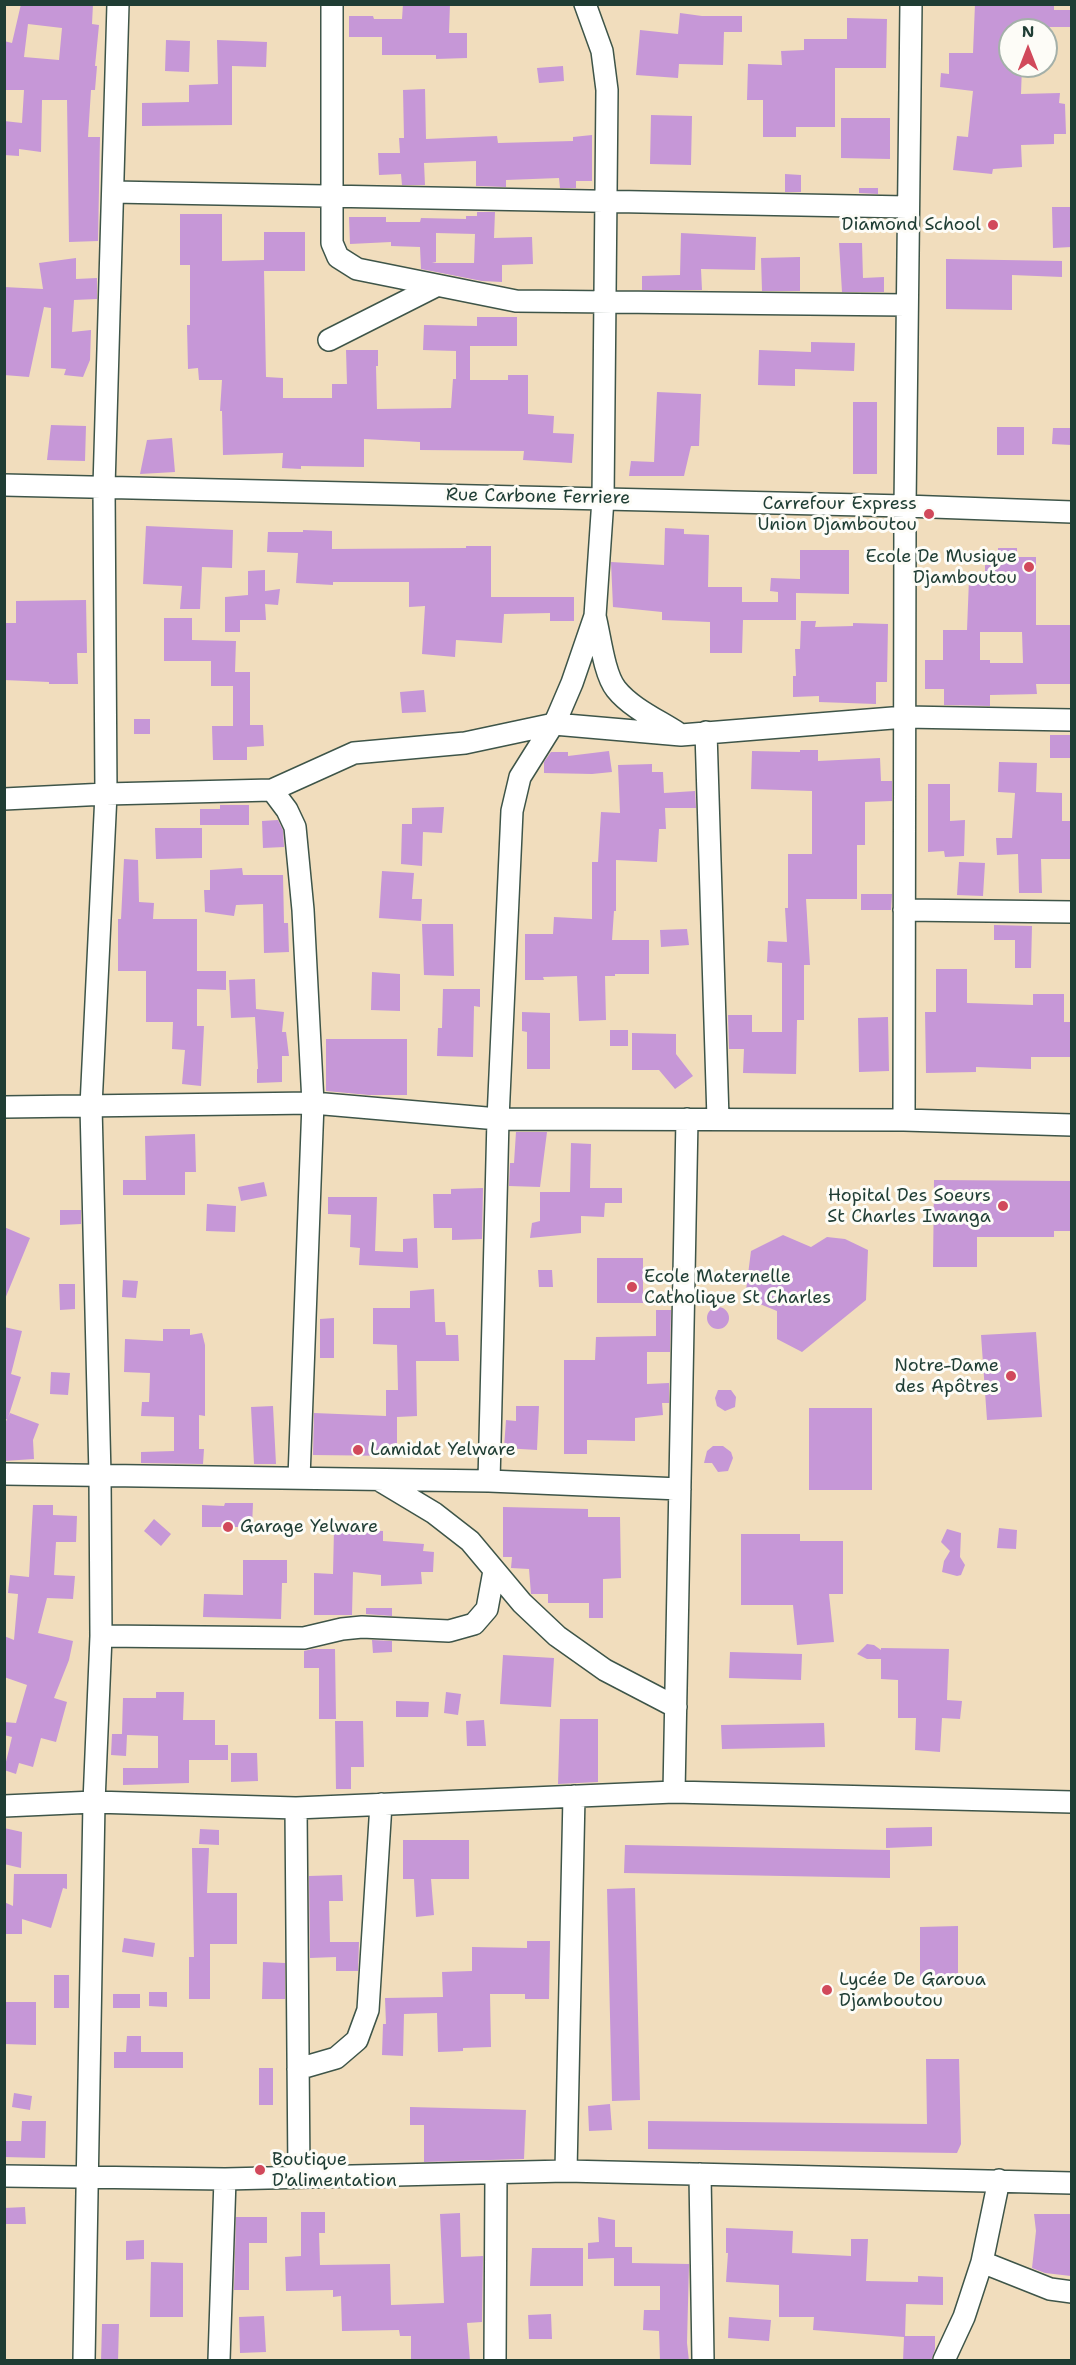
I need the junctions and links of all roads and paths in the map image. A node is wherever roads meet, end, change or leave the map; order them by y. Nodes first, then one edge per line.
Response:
1 (118, 4) edge
2 (332, 4) edge
3 (585, 4) edge
4 (911, 4) edge
5 (113, 192) junction
6 (330, 197) junction
7 (606, 200) junction
8 (907, 207) junction
9 (436, 286) junction
10 (605, 301) junction
11 (906, 305) junction
12 (329, 340) dead end
13 (4, 485) edge
14 (104, 487) junction
15 (603, 499) junction
16 (905, 506) junction
17 (1071, 512) edge
18 (595, 616) junction
19 (904, 717) junction
20 (1071, 720) edge
21 (554, 724) junction
22 (706, 732) junction
23 (681, 735) junction
24 (272, 790) junction
25 (106, 794) junction
26 (4, 799) edge
27 (904, 910) junction
28 (1071, 912) edge
29 (313, 1103) junction
30 (91, 1106) junction
31 (4, 1107) edge
32 (498, 1119) junction
33 (687, 1119) junction
34 (718, 1119) junction
35 (904, 1120) junction
36 (1071, 1125) edge
37 (4, 1474) edge
38 (100, 1476) junction
39 (299, 1478) junction
40 (379, 1479) junction
41 (489, 1481) junction
42 (680, 1489) junction
43 (494, 1572) junction
44 (101, 1636) junction
45 (676, 1707) junction
46 (674, 1792) junction
47 (574, 1796) junction
48 (94, 1802) junction
49 (1071, 1802) edge
50 (381, 1804) junction
51 (4, 1806) edge
52 (296, 1808) junction
53 (298, 2069) junction
54 (566, 2171) junction
55 (496, 2173) junction
56 (700, 2174) junction
57 (4, 2176) edge
58 (299, 2176) junction
59 (89, 2177) junction
60 (225, 2179) junction
61 (999, 2180) junction
62 (1071, 2183) edge
63 (982, 2262) junction
64 (1071, 2292) edge
65 (84, 2361) edge
66 (219, 2361) edge
67 (495, 2361) edge
68 (703, 2361) edge
69 (944, 2361) edge

1 - 5 street
2 - 6 street
3 - 7 street
4 - 8 street
5 - 6 street
5 - 14 street
6 - 7 street
6 - 9 street
7 - 8 street
7 - 10 street
8 - 11 street
9 - 10 street
9 - 12 street
10 - 11 street
10 - 15 street
11 - 16 street
13 - 14 street, Rue Carbone Ferriere
14 - 15 street, Rue Carbone Ferriere
14 - 25 street
15 - 16 street, Rue Carbone Ferriere
15 - 18 street
16 - 17 street, Rue Carbone Ferriere
16 - 19 street
18 - 21 street
18 - 23 street
19 - 20 street
19 - 22 street
19 - 27 street
21 - 23 street
21 - 24 street
21 - 32 street
22 - 23 street
22 - 34 street
24 - 25 street
24 - 29 street
25 - 26 street
25 - 30 street
27 - 28 street
27 - 35 street
29 - 30 street
29 - 32 street
29 - 39 street
30 - 31 street
30 - 38 street
32 - 33 street
32 - 41 street
33 - 34 street
33 - 42 street
34 - 35 street
35 - 36 street
37 - 38 street
38 - 39 street
38 - 44 street
39 - 40 street
40 - 41 street
40 - 43 street
41 - 42 street
42 - 45 street
43 - 44 street
43 - 45 street
44 - 48 street
45 - 46 street
46 - 47 street
46 - 49 street
47 - 50 street
47 - 54 street
48 - 51 street
48 - 52 street
48 - 59 street
50 - 52 street
50 - 53 street
52 - 53 street
53 - 58 street
54 - 55 street
54 - 56 street
55 - 58 street
55 - 67 street
56 - 61 street
56 - 68 street
57 - 59 street
58 - 60 street
59 - 60 street
59 - 65 street
60 - 66 street
61 - 62 street
61 - 63 street
63 - 64 street
63 - 69 street

